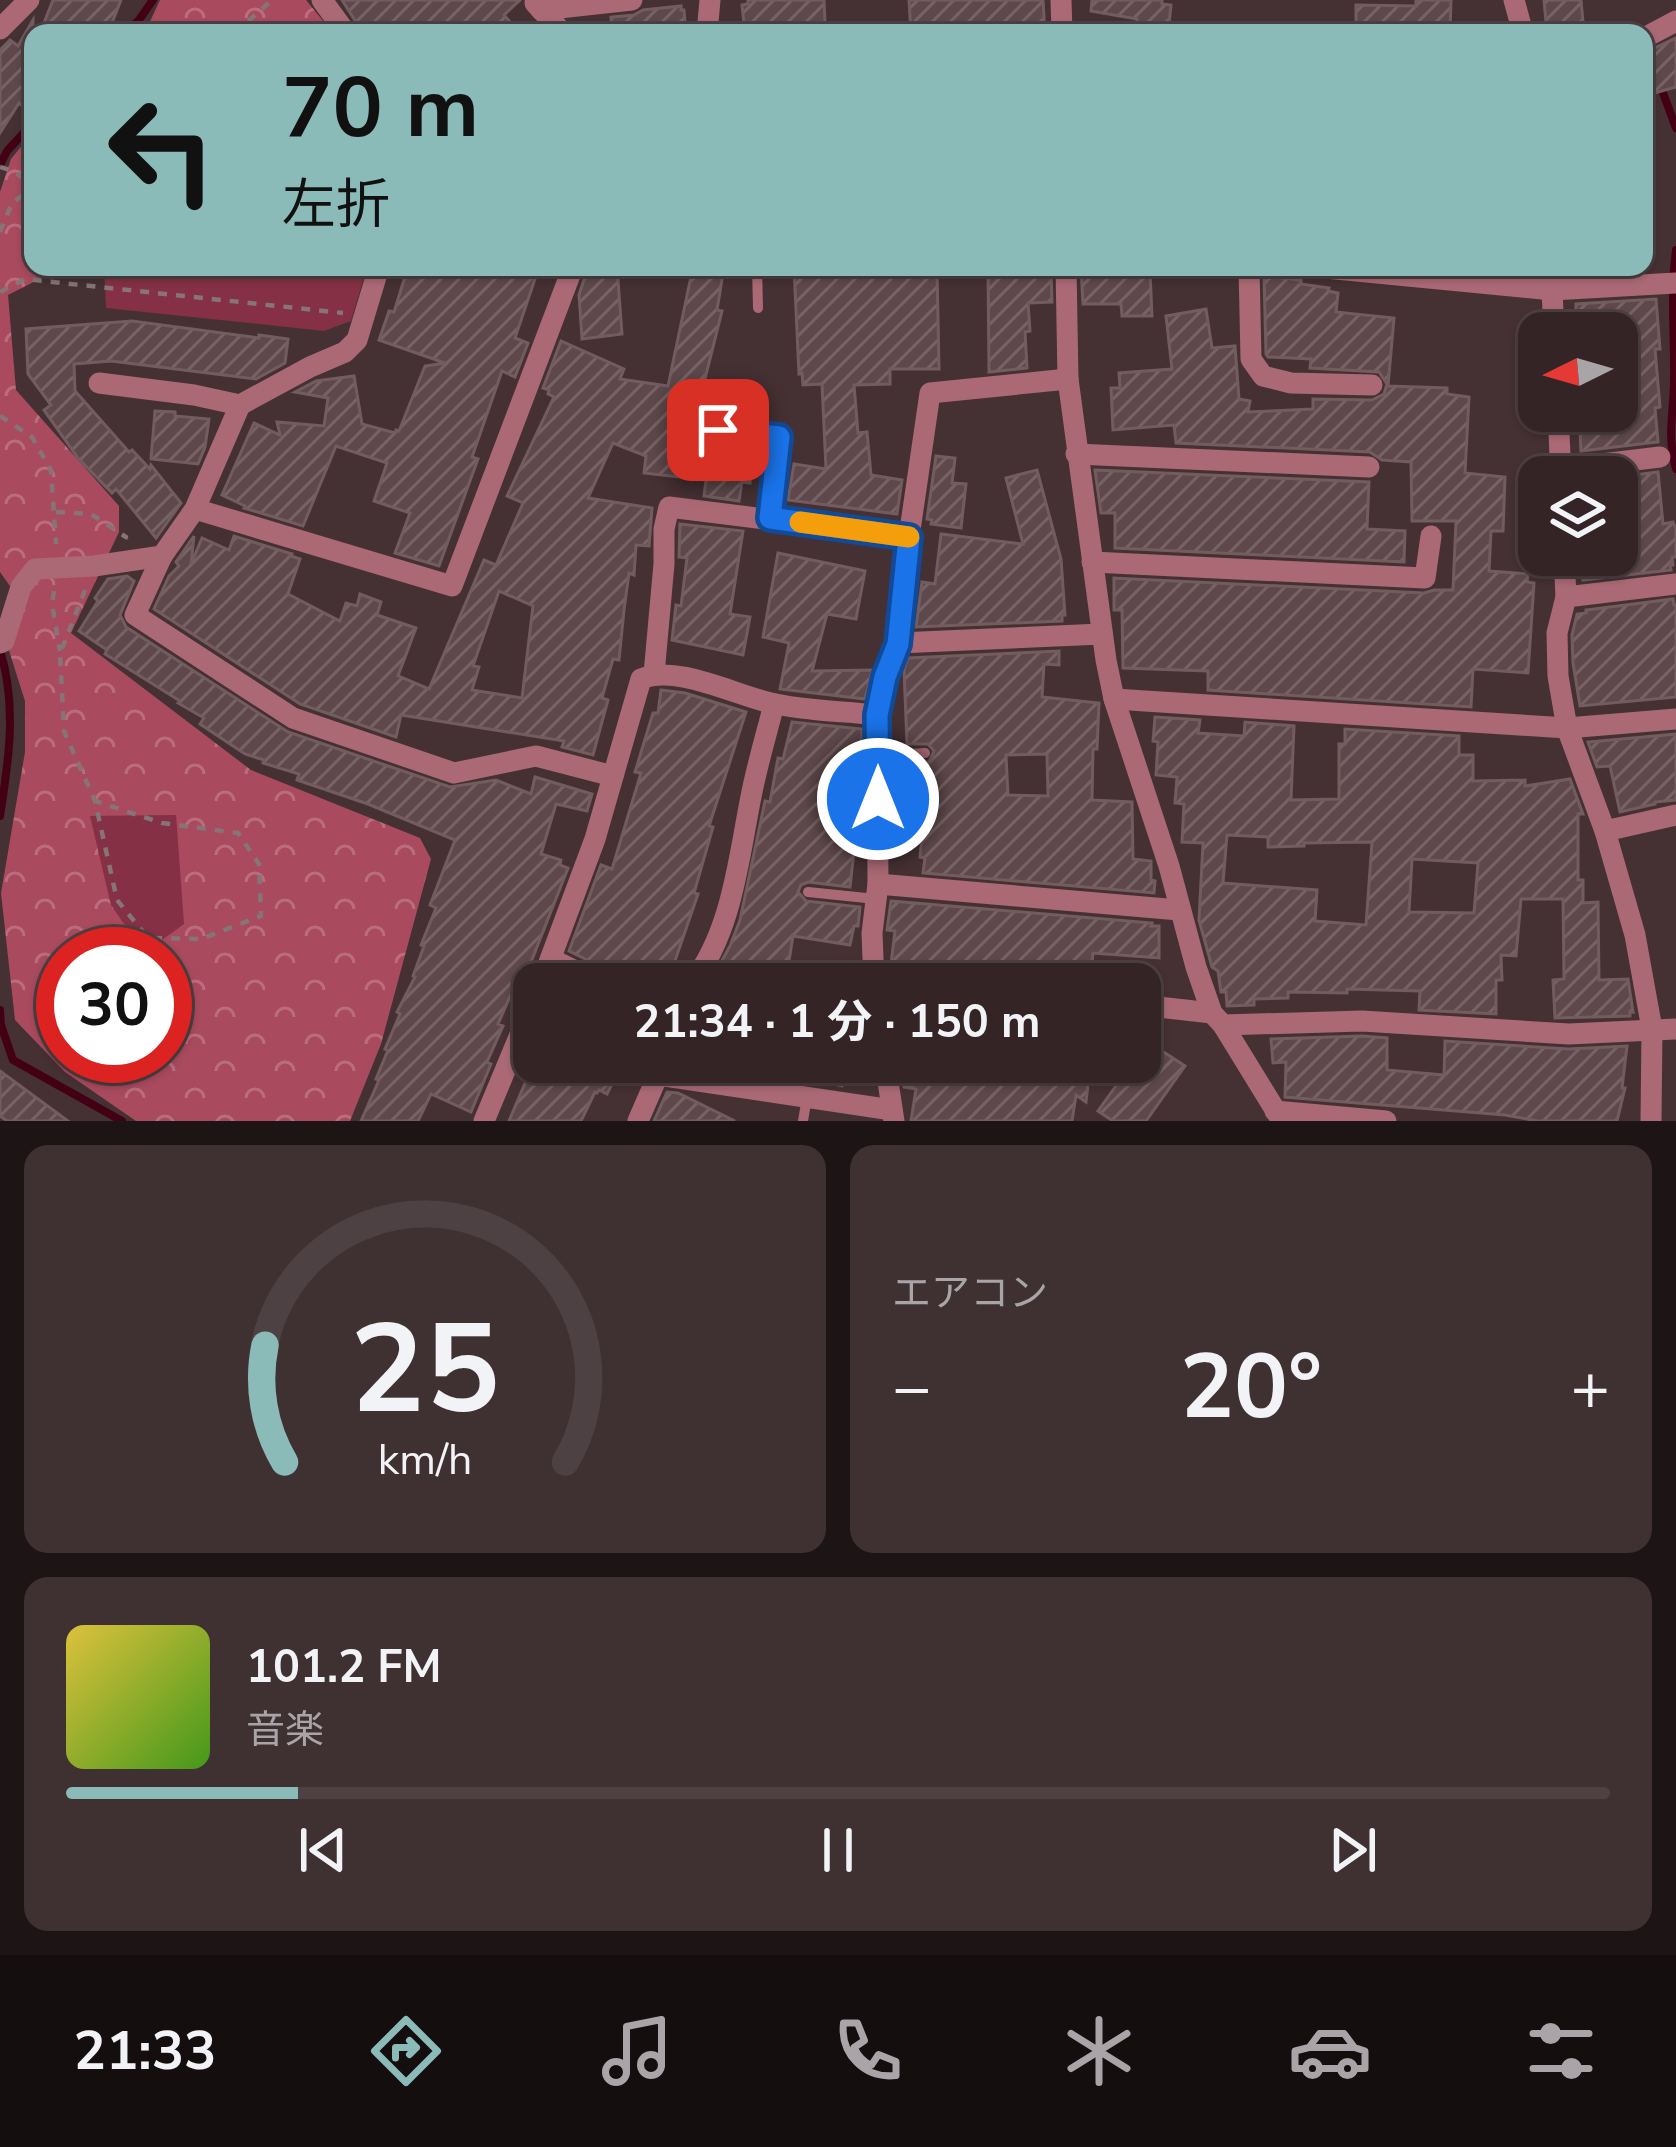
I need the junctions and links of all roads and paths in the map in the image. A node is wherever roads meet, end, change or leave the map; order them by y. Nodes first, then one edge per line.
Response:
1 (29, 0) edge
2 (272, 0) edge
3 (632, 0) edge
4 (536, 5) edge
5 (245, 24) edge
6 (0, 29) edge
7 (24, 193) edge
8 (0, 232) edge
9 (376, 276) edge
10 (570, 276) edge
11 (757, 276) edge
12 (1066, 276) edge
13 (1249, 276) edge
14 (1408, 276) edge
15 (1556, 276) edge
16 (1669, 283) edge
17 (1552, 290) junction
18 (0, 292) edge
19 (758, 308) dead end
20 (1553, 312) edge
21 (364, 315) junction
22 (1068, 379) junction
23 (99, 383) dead end
24 (1372, 385) dead end
25 (240, 405) junction
26 (0, 416) edge
27 (718, 430) dead end
28 (1076, 454) junction
29 (1660, 457) dead end
30 (1638, 461) edge
31 (1369, 467) dead end
32 (194, 509) junction
33 (770, 518) junction
34 (1431, 536) dead end
35 (909, 537) junction
36 (162, 556) junction
37 (121, 562) junction
38 (1092, 562) junction
39 (94, 566) junction
40 (1565, 576) edge
41 (1676, 584) edge
42 (1566, 597) junction
43 (1102, 634) junction
44 (2, 642) edge
45 (898, 644) junction
46 (654, 674) junction
47 (1114, 698) junction
48 (774, 704) junction
49 (877, 715) junction
50 (1676, 719) edge
51 (1567, 728) junction
52 (925, 753) dead end
53 (879, 756) junction
54 (613, 776) junction
55 (95, 801) junction
56 (1676, 815) edge
57 (1605, 831) junction
58 (877, 891) junction
59 (808, 892) dead end
60 (1179, 910) junction
61 (551, 959) junction
62 (549, 963) edge
63 (559, 963) edge
64 (703, 963) edge
65 (873, 963) edge
66 (1161, 1009) edge
67 (1217, 1019) junction
68 (1652, 1029) junction
69 (1676, 1029) edge
70 (513, 1051) edge
71 (650, 1083) edge
72 (730, 1083) edge
73 (888, 1083) edge
74 (807, 1097) junction
75 (893, 1115) edge
76 (1279, 1116) edge
77 (484, 1121) edge
78 (638, 1121) edge
79 (803, 1121) edge
80 (1386, 1121) edge
81 (1651, 1121) edge

1 - 6 street
2 - 5 path
3 - 4 street
7 - 8 path
9 - 21 street
10 - 32 street
11 - 19 lane
12 - 22 street
13 - 24 street
14 - 17 street
15 - 17 street
16 - 17 street
17 - 20 street
18 - 21 path
21 - 25 street
22 - 28 street
22 - 35 street
23 - 25 street
25 - 32 street
26 - 37 path
27 - 33 street
28 - 31 street
28 - 38 street
29 - 30 street
32 - 36 street
33 - 35 street
33 - 46 street
34 - 38 street
35 - 45 street
36 - 37 street
36 - 54 street
37 - 39 street
38 - 43 street
39 - 44 street
39 - 55 path
40 - 42 street
41 - 42 street
42 - 51 street
43 - 45 street
43 - 47 street
45 - 49 street
46 - 48 street
46 - 54 street
47 - 51 street
47 - 60 street
48 - 49 street
48 - 64 street
49 - 53 street
50 - 51 street
51 - 57 street
52 - 53 lane
53 - 58 street
54 - 61 street
55 - 55 path
56 - 57 street
57 - 68 street
58 - 59 lane
58 - 60 street
58 - 65 street
60 - 67 street
61 - 62 street
61 - 63 street
66 - 67 street
67 - 68 street
67 - 76 street
68 - 69 street
68 - 81 street
70 - 77 street
71 - 78 street
72 - 74 street
73 - 75 street
74 - 75 street
74 - 79 lane
76 - 80 street

